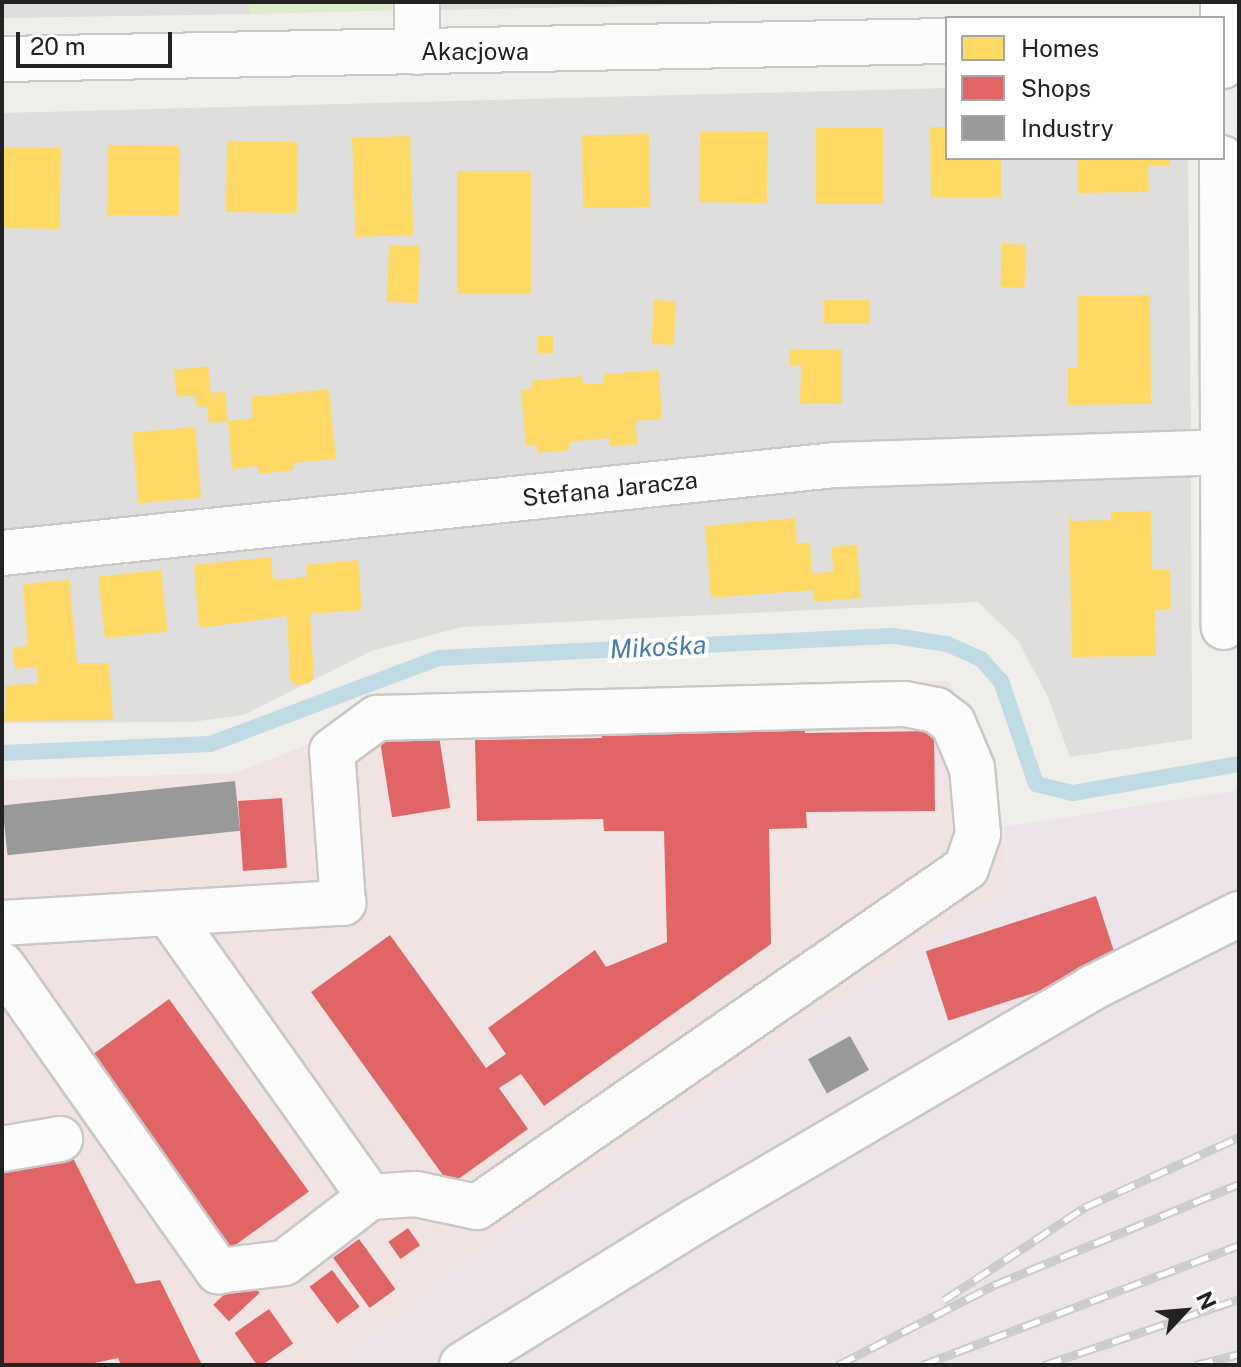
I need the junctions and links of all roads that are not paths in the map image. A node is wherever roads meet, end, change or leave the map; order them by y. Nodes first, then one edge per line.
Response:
1 (417, 2) edge
2 (945, 41) edge
3 (417, 52) junction
4 (2, 59) edge
5 (1222, 160) edge
6 (1221, 452) junction
7 (2, 553) edge
8 (1224, 627) dead end
9 (169, 914) junction
10 (1239, 914) edge
11 (2, 923) edge
12 (2, 965) edge
13 (60, 1139) dead end
14 (2, 1149) edge
15 (370, 1197) junction
16 (462, 1365) edge

1 - 3 street
2 - 3 street, Akacjowa
3 - 4 street, Akacjowa
5 - 6 street
6 - 7 street, Stefana Jaracza
6 - 8 street
9 - 11 street
9 - 15 street
9 - 15 street
10 - 16 street
12 - 15 street
13 - 14 street

